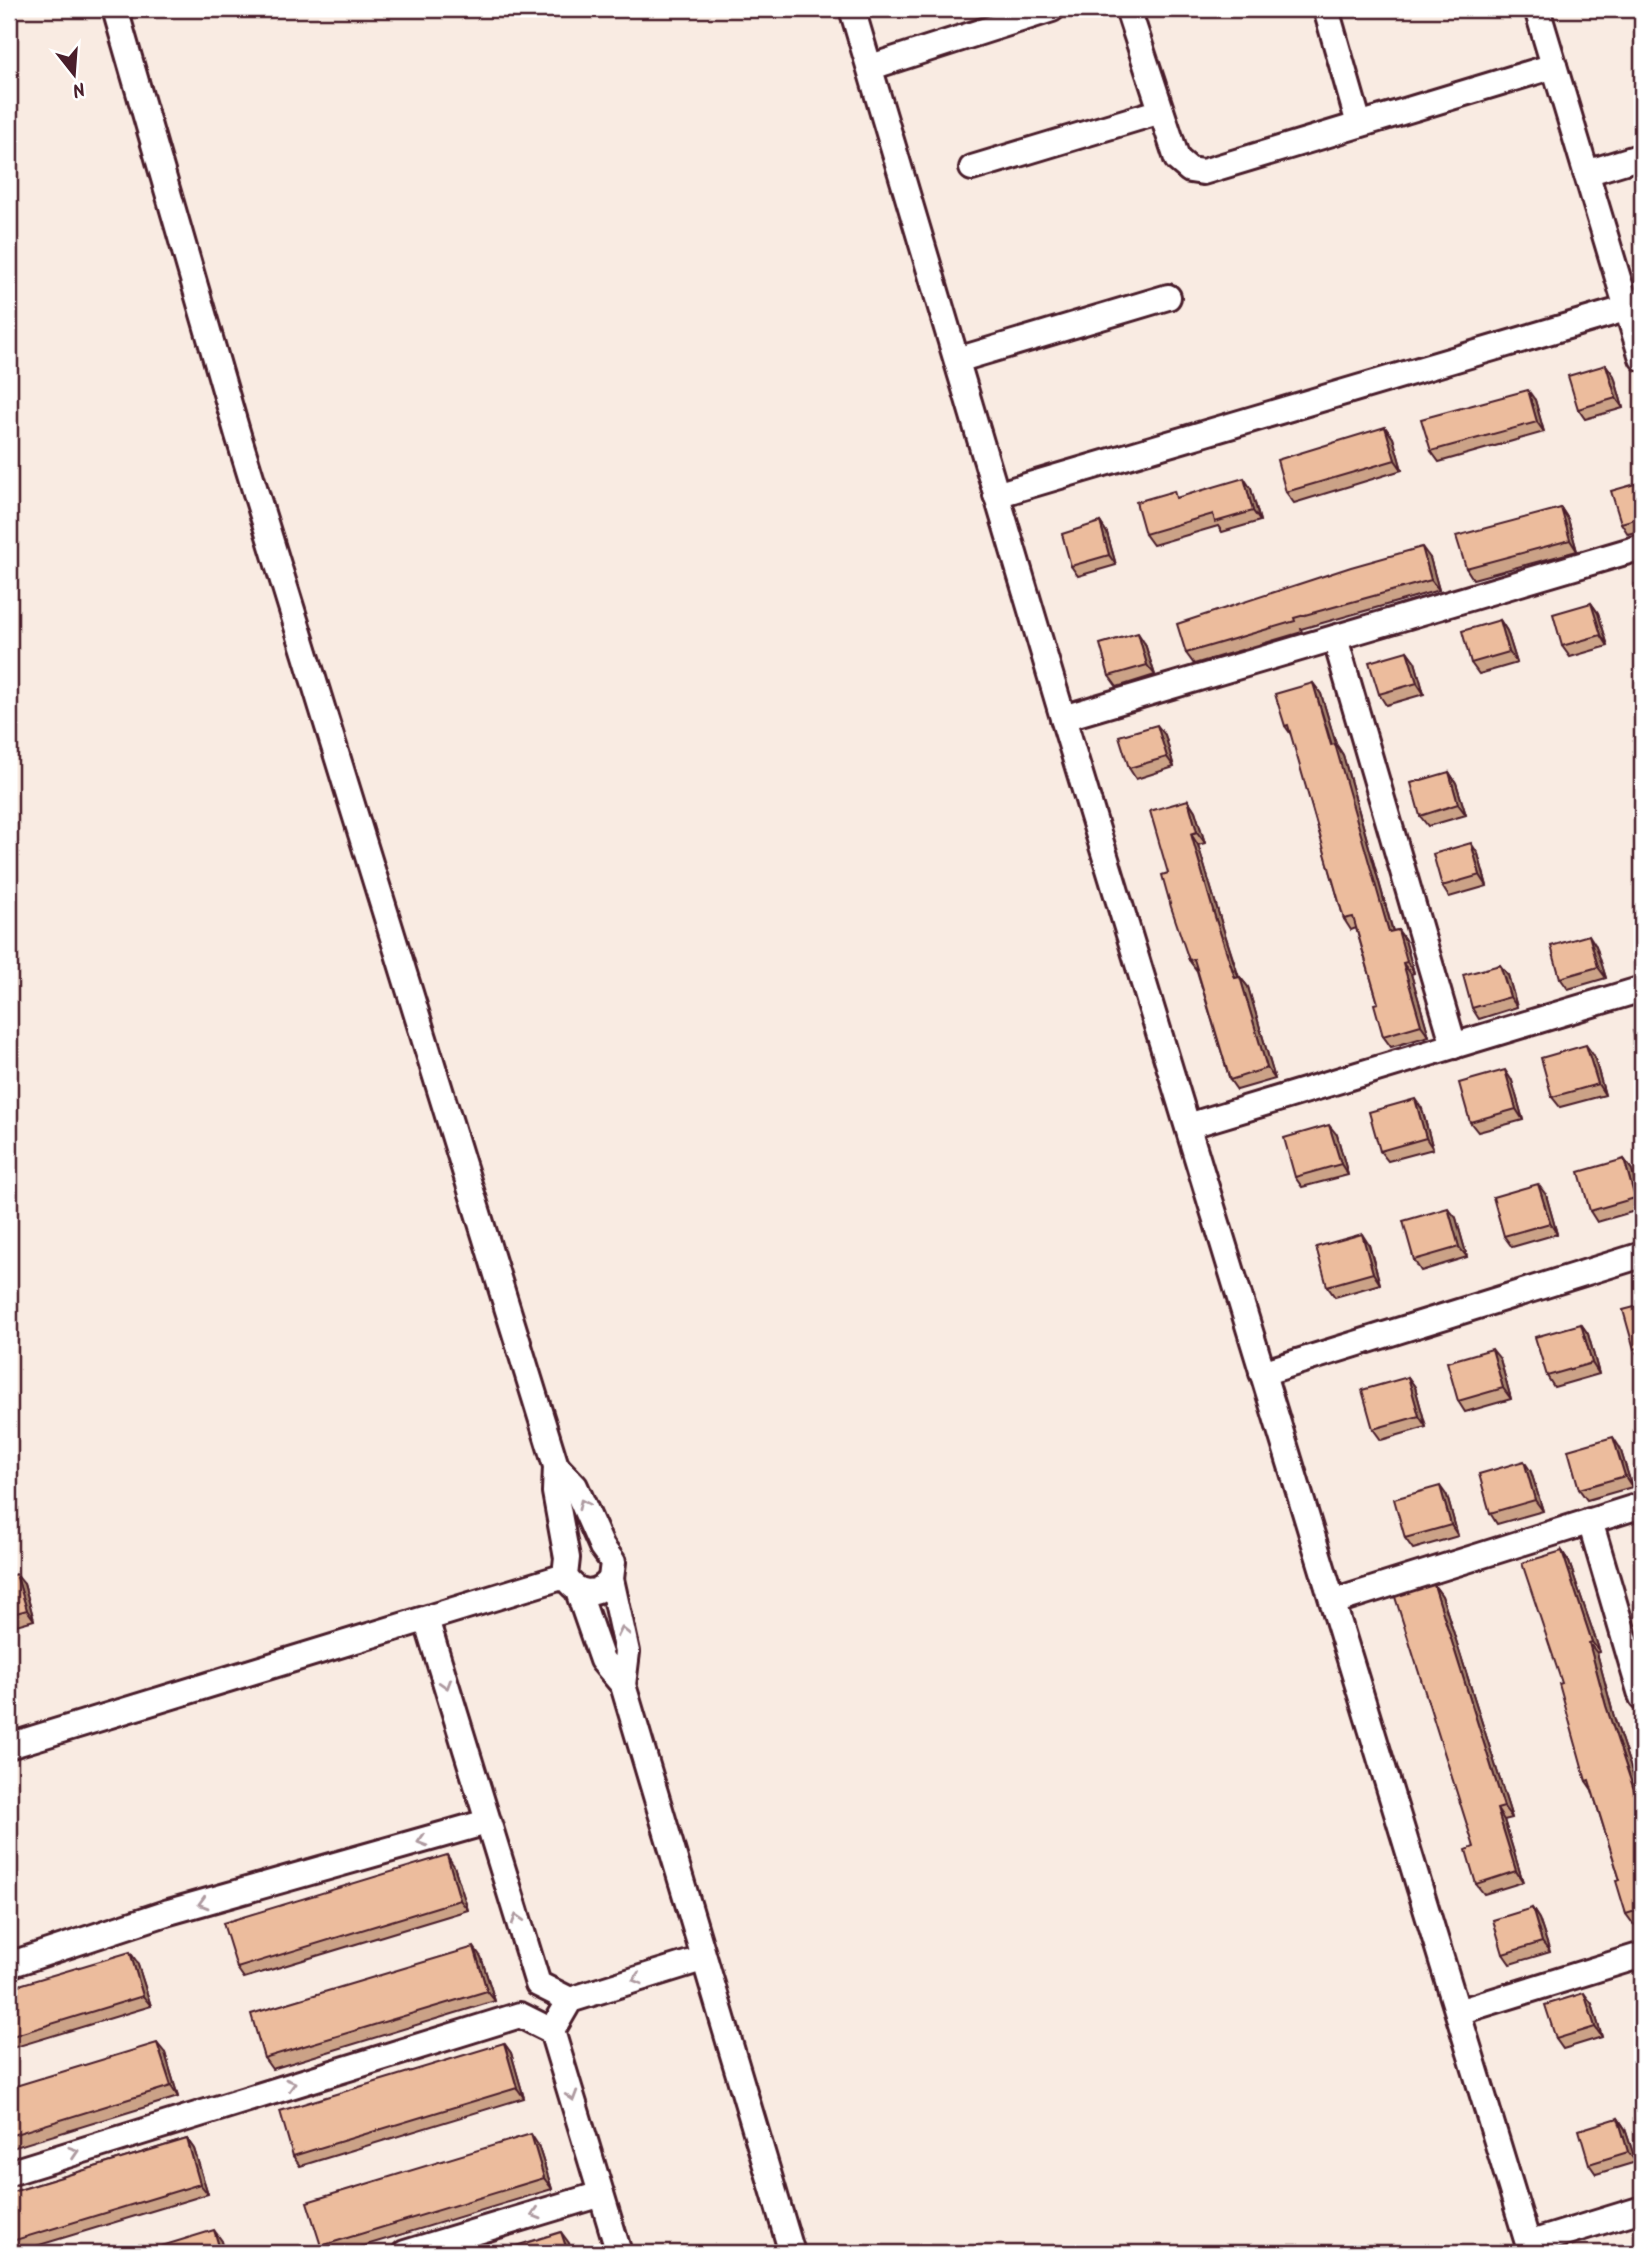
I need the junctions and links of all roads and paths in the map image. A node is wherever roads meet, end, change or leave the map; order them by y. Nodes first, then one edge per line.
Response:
1 (116, 9) edge
2 (1052, 9) edge
3 (1128, 9) edge
4 (1326, 9) edge
5 (1537, 9) edge
6 (855, 11) edge
7 (1554, 66) junction
8 (871, 67) junction
9 (1161, 111) junction
10 (1359, 124) junction
11 (1642, 156) edge
12 (972, 168) dead end
13 (1586, 173) junction
14 (1168, 297) dead end
15 (1634, 307) edge
16 (1642, 358) edge
17 (957, 360) junction
18 (996, 495) junction
19 (1642, 547) edge
20 (1335, 638) junction
21 (1063, 718) junction
22 (1642, 989) edge
23 (1454, 1046) junction
24 (1188, 1126) junction
25 (1642, 1255) edge
26 (1262, 1373) junction
27 (556, 1466) junction
28 (1642, 1505) edge
29 (1590, 1521) junction
30 (602, 1548) junction
31 (570, 1575) junction
32 (611, 1579) junction
33 (1334, 1602) junction
34 (426, 1619) junction
35 (623, 1685) junction
36 (1642, 1698) edge
37 (9, 1746) edge
38 (487, 1822) junction
39 (1642, 1955) edge
40 (702, 1959) junction
41 (9, 1965) edge
42 (538, 1984) junction
43 (570, 2000) junction
44 (1458, 2012) junction
45 (520, 2015) junction
46 (552, 2031) junction
47 (9, 2173) edge
48 (601, 2194) junction
49 (1642, 2209) edge
50 (1530, 2249) edge
51 (405, 2253) edge
52 (619, 2253) edge
53 (792, 2253) edge

1 - 27 street
2 - 8 street
3 - 9 street
4 - 10 street
5 - 7 street
6 - 8 street
7 - 10 street
7 - 13 street
8 - 17 street
9 - 10 street
9 - 12 street
11 - 13 street
13 - 15 street
14 - 17 street
15 - 16 street
15 - 18 street
17 - 18 street
18 - 21 street
19 - 20 street
20 - 21 street
20 - 23 street
21 - 24 street
22 - 23 street
23 - 24 street
24 - 26 street
25 - 26 street
26 - 33 street
30 -> 27 street
27 - 31 street
28 - 29 street
29 - 33 street
29 - 36 street
30 - 31 street
30 - 32 street
31 - 32 street
31 - 34 street
31 - 35 street
35 -> 32 street
33 - 44 street
34 - 37 street
34 -> 38 street
35 - 40 street
38 -> 41 street
42 -> 38 street
39 - 44 street
40 -> 43 street
40 - 53 street
42 - 43 street
42 - 45 street
43 - 46 street
44 - 50 street
45 - 46 street
47 -> 45 street
46 -> 48 street
48 -> 51 street
48 - 52 street
49 - 50 street

